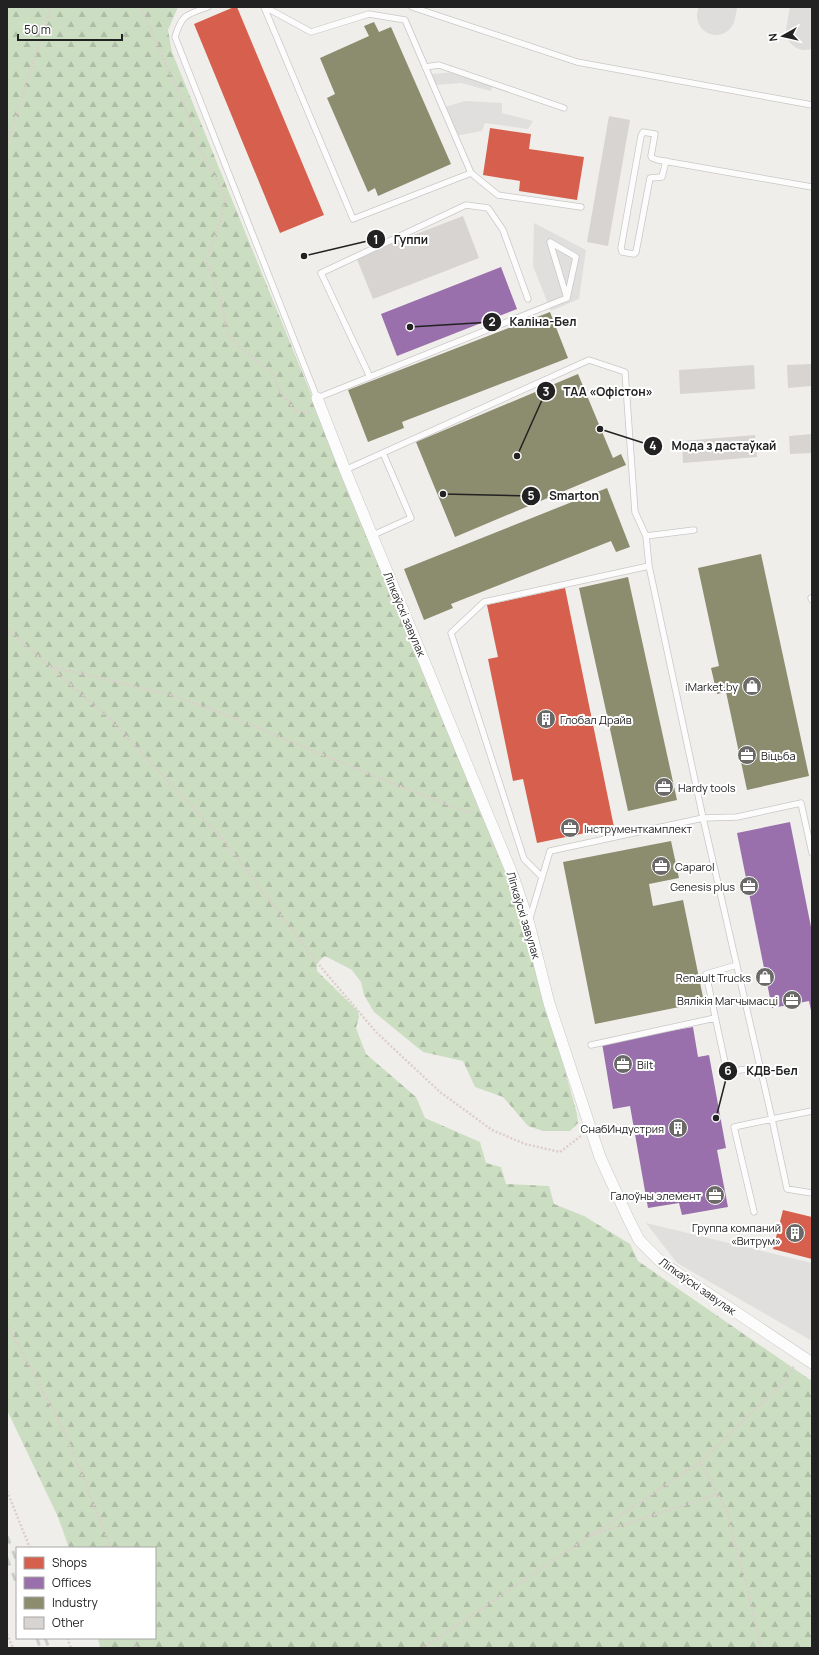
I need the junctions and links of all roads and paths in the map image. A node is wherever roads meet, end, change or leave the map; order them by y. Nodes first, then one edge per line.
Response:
1 (51, 7) edge
2 (141, 7) edge
3 (208, 7) edge
4 (264, 7) edge
5 (412, 7) edge
6 (424, 67) junction
7 (812, 104) edge
8 (564, 108) dead end
9 (7, 144) edge
10 (666, 161) junction
11 (470, 173) junction
12 (812, 187) edge
13 (581, 207) dead end
14 (528, 298) dead end
15 (567, 298) junction
16 (370, 377) junction
17 (317, 398) junction
18 (312, 417) dead end
19 (383, 453) junction
20 (345, 470) junction
21 (694, 530) dead end
22 (373, 535) junction
23 (646, 536) junction
24 (649, 566) junction
25 (7, 629) edge
26 (49, 666) junction
27 (487, 811) junction
28 (703, 818) junction
29 (812, 853) edge
30 (542, 877) junction
31 (529, 924) junction
32 (737, 965) junction
33 (716, 1018) junction
34 (591, 1045) dead end
35 (760, 1067) junction
36 (812, 1111) edge
37 (772, 1119) junction
38 (591, 1128) junction
39 (812, 1193) edge
40 (754, 1212) dead end
41 (7, 1324) edge
42 (800, 1356) junction
43 (812, 1363) edge
44 (700, 1462) junction
45 (7, 1491) edge
46 (718, 1494) junction
47 (585, 1538) junction
48 (30, 1547) edge
49 (111, 1547) edge
50 (7, 1634) edge
51 (13, 1648) edge
52 (423, 1648) edge
53 (761, 1648) edge

1 - 9 path
2 - 18 path
3 - 17 lane
4 - 6 lane
4 - 11 lane
5 - 7 lane
6 - 8 lane
6 - 11 lane
10 - 10 lane
10 - 12 lane
11 - 13 lane
14 - 16 lane
15 - 15 lane
15 - 16 lane
16 - 17 lane
17 - 20 street, Ліпкаўскі завулак
19 - 20 lane
19 - 22 lane
19 - 23 lane
20 - 22 street, Ліпкаўскі завулак
21 - 23 lane
22 - 27 street, Ліпкаўскі завулак
23 - 24 lane
24 - 28 lane
24 - 30 lane
25 - 26 path
26 - 27 path
26 - 38 path
27 - 31 street, Ліпкаўскі завулак
28 - 29 lane
28 - 30 lane
28 - 32 lane
30 - 31 lane
31 - 38 street, Ліпкаўскі завулак
32 - 33 lane
32 - 35 lane
33 - 34 lane
33 - 35 lane
35 - 37 lane
36 - 37 lane
37 - 39 lane
37 - 40 lane
38 - 42 street, Ліпкаўскі завулак
41 - 49 path
42 - 43 street, Ліпкаўскі завулак
42 - 44 path
44 - 46 path
44 - 47 path
45 - 48 path
46 - 47 path
46 - 53 path
47 - 52 path
50 - 51 path

